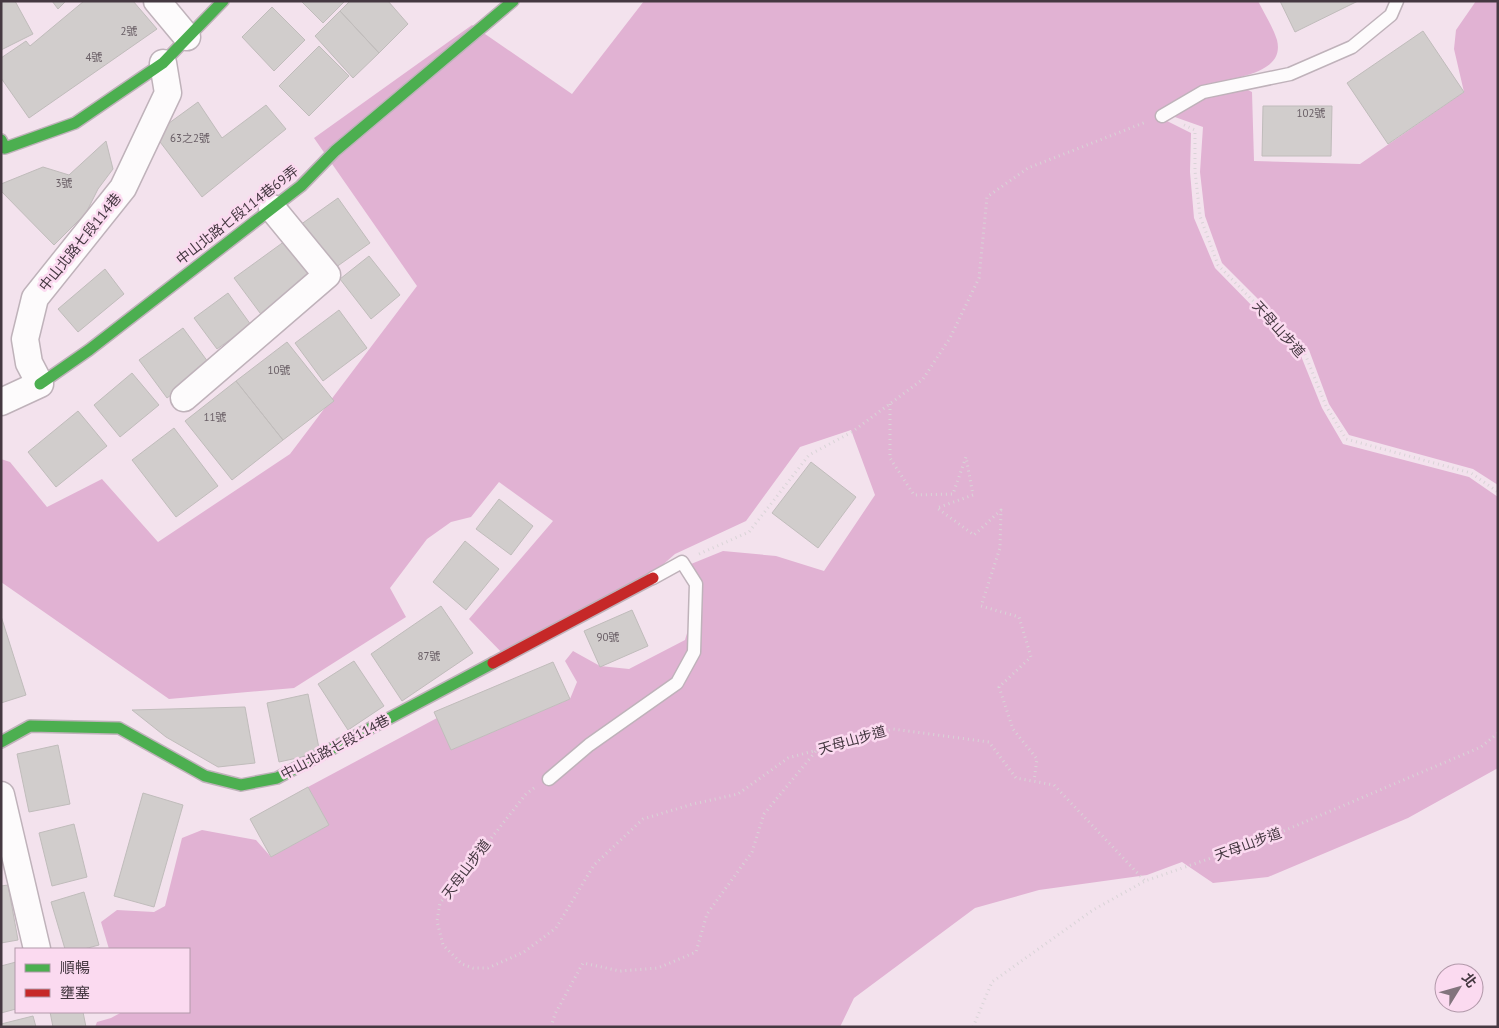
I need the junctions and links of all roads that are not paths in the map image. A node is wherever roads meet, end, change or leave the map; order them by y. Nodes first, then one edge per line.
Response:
1 (157, 1) edge
2 (223, 1) edge
3 (513, 1) edge
4 (1397, 1) edge
5 (187, 37) junction
6 (163, 63) junction
7 (1162, 116) road end
8 (2, 146) edge
9 (272, 208) junction
10 (40, 384) junction
11 (184, 398) dead end
12 (1, 402) edge
13 (653, 578) joint
14 (1, 742) edge
15 (549, 778) road end
16 (1, 795) edge
17 (37, 948) edge

1 - 5 street
2 - 5 street
3 - 9 street, 中山北路七段114巷69弄
4 - 7 lane
5 - 6 street
6 - 8 street
6 - 10 street, 中山北路七段114巷
9 - 10 street, 中山北路七段114巷69弄
9 - 11 street
10 - 12 street
13 - 14 street, 中山北路七段114巷
13 - 15 lane
16 - 17 street

